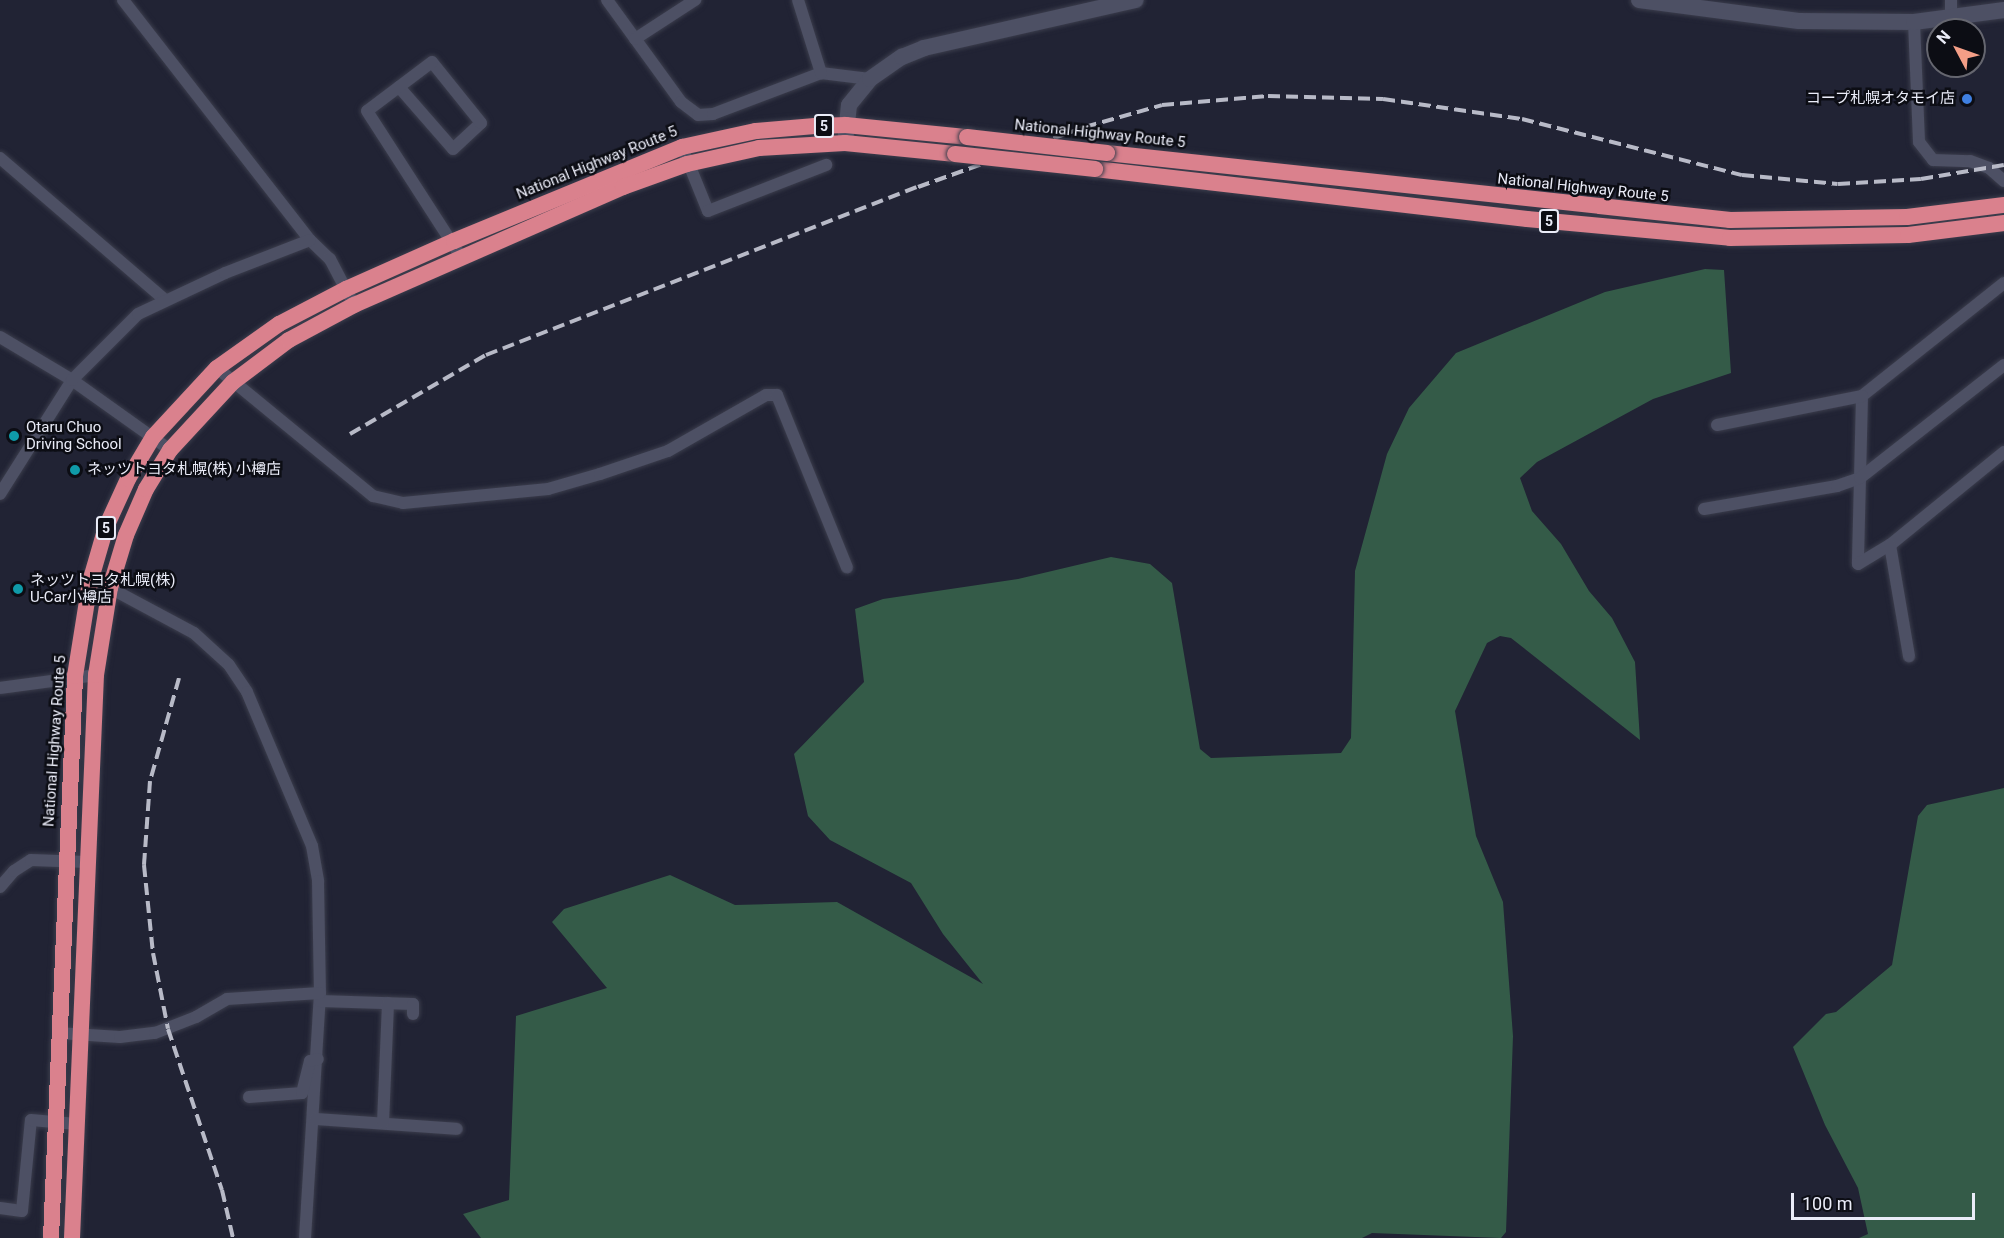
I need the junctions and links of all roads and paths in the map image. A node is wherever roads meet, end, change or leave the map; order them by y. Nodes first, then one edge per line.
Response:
1 (123, 0) edge
2 (607, 0) edge
3 (695, 0) edge
4 (798, 0) edge
5 (1136, 0) edge
6 (1639, 0) edge
7 (1951, 0) edge
8 (2004, 10) edge
9 (1951, 17) junction
10 (1914, 22) junction
11 (635, 39) junction
12 (821, 72) junction
13 (870, 79) junction
14 (399, 87) junction
15 (846, 125) junction
16 (845, 143) junction
17 (682, 147) junction
18 (0, 158) edge
19 (687, 164) junction
20 (826, 165) dead end
21 (2004, 181) edge
22 (2004, 205) edge
23 (2004, 223) edge
24 (310, 240) junction
25 (454, 241) junction
26 (461, 257) junction
27 (2004, 283) edge
28 (346, 289) junction
29 (165, 300) junction
30 (354, 305) junction
31 (0, 337) edge
32 (2004, 365) edge
33 (217, 368) junction
34 (72, 380) junction
35 (233, 382) junction
36 (1862, 396) junction
37 (1717, 425) dead end
38 (153, 437) junction
39 (170, 450) junction
40 (2004, 452) edge
41 (1860, 478) junction
42 (0, 494) edge
43 (1704, 509) dead end
44 (1890, 545) junction
45 (847, 567) dead end
46 (110, 588) junction
47 (1909, 656) dead end
48 (96, 675) junction
49 (75, 676) junction
50 (0, 688) edge
51 (66, 861) junction
52 (87, 862) junction
53 (0, 887) edge
54 (320, 997) junction
55 (388, 1003) junction
56 (413, 1014) dead end
57 (58, 1033) junction
58 (79, 1035) junction
59 (318, 1059) junction
60 (249, 1097) dead end
61 (315, 1119) junction
62 (56, 1123) junction
63 (383, 1123) junction
64 (77, 1124) junction
65 (458, 1130) dead end
66 (0, 1208) edge
67 (51, 1238) edge
68 (72, 1238) edge
69 (305, 1238) edge

1 - 24 street
2 - 11 street
3 - 11 street
4 - 12 street
5 - 13 street
6 - 10 street
7 - 9 street
8 - 9 street
9 - 10 street
10 - 21 street
11 - 12 street
12 - 13 street
13 - 15 street
14 - 14 street
14 - 25 street
15 - 16 street
15 - 17 highway, National Highway Route 5 / 5
15 - 22 highway, National Highway Route 5 / 5, bridge
16 - 19 highway, National Highway Route 5 / 5
16 - 23 highway, National Highway Route 5 / 5, bridge
17 - 19 street
17 - 25 highway, National Highway Route 5 / 5
18 - 29 street
19 - 20 street
19 - 26 highway, National Highway Route 5 / 5
24 - 28 street
24 - 29 street
25 - 26 street
25 - 28 highway, National Highway Route 5 / 5
26 - 30 highway, National Highway Route 5 / 5
27 - 36 street
28 - 30 street
28 - 33 highway, National Highway Route 5 / 5
29 - 34 street
30 - 35 highway, National Highway Route 5 / 5
31 - 34 street
32 - 41 street
33 - 35 street
33 - 38 highway, National Highway Route 5 / 5
34 - 38 street
34 - 42 street
35 - 39 highway, National Highway Route 5 / 5
35 - 45 street
36 - 37 street
36 - 41 street
38 - 39 street
38 - 49 highway, National Highway Route 5 / 5
39 - 46 highway, National Highway Route 5 / 5
40 - 44 street
41 - 43 street
41 - 44 street
44 - 47 street
46 - 48 highway, National Highway Route 5 / 5
46 - 54 street
48 - 49 street
48 - 52 highway, National Highway Route 5 / 5
49 - 50 street
49 - 51 highway, National Highway Route 5 / 5
51 - 52 street
51 - 53 street
51 - 57 highway, National Highway Route 5 / 5
52 - 58 highway, National Highway Route 5 / 5
54 - 55 street
54 - 58 street
54 - 59 street
55 - 56 street
55 - 63 street
57 - 58 street
57 - 62 highway, National Highway Route 5 / 5
58 - 64 highway, National Highway Route 5 / 5
59 - 60 street
59 - 61 street
61 - 63 street
61 - 69 street
62 - 64 street
62 - 66 street
62 - 67 highway, National Highway Route 5 / 5
63 - 65 street
64 - 68 highway, National Highway Route 5 / 5

